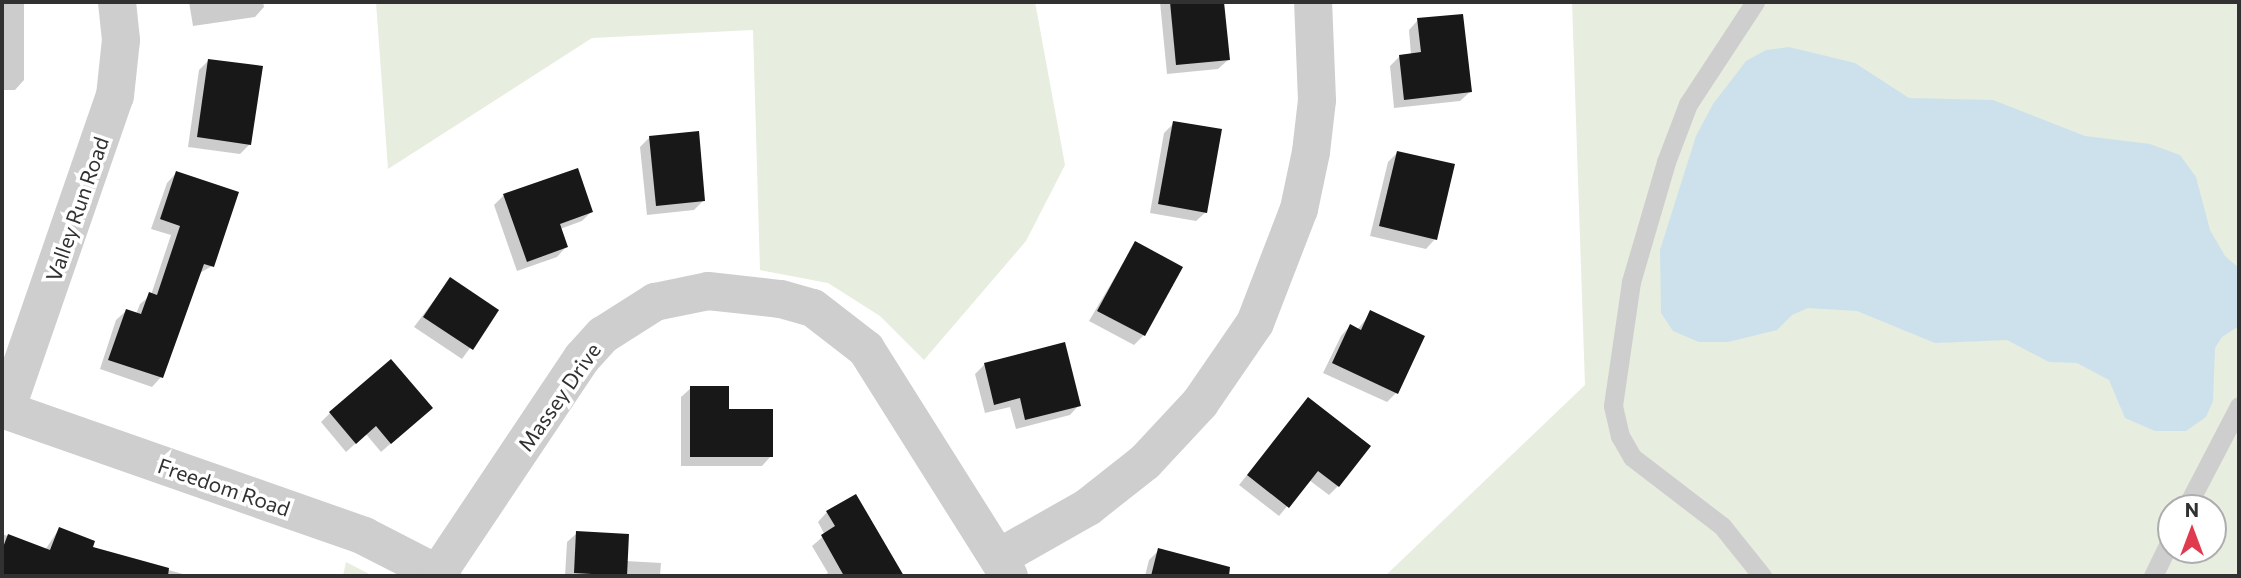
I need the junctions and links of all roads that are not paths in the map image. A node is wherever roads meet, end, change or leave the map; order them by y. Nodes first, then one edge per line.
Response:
1 (117, 2) edge
2 (1313, 2) edge
3 (1755, 2) edge
4 (2239, 406) edge
5 (4, 410) edge
6 (2193, 494) edge
7 (1004, 567) edge
8 (440, 575) edge
9 (1762, 576) edge

1 - 5 street, Valley Run Road
2 - 7 street
3 - 9 lane
4 - 6 lane
5 - 8 street, Freedom Road
7 - 8 street, Massey Drive

